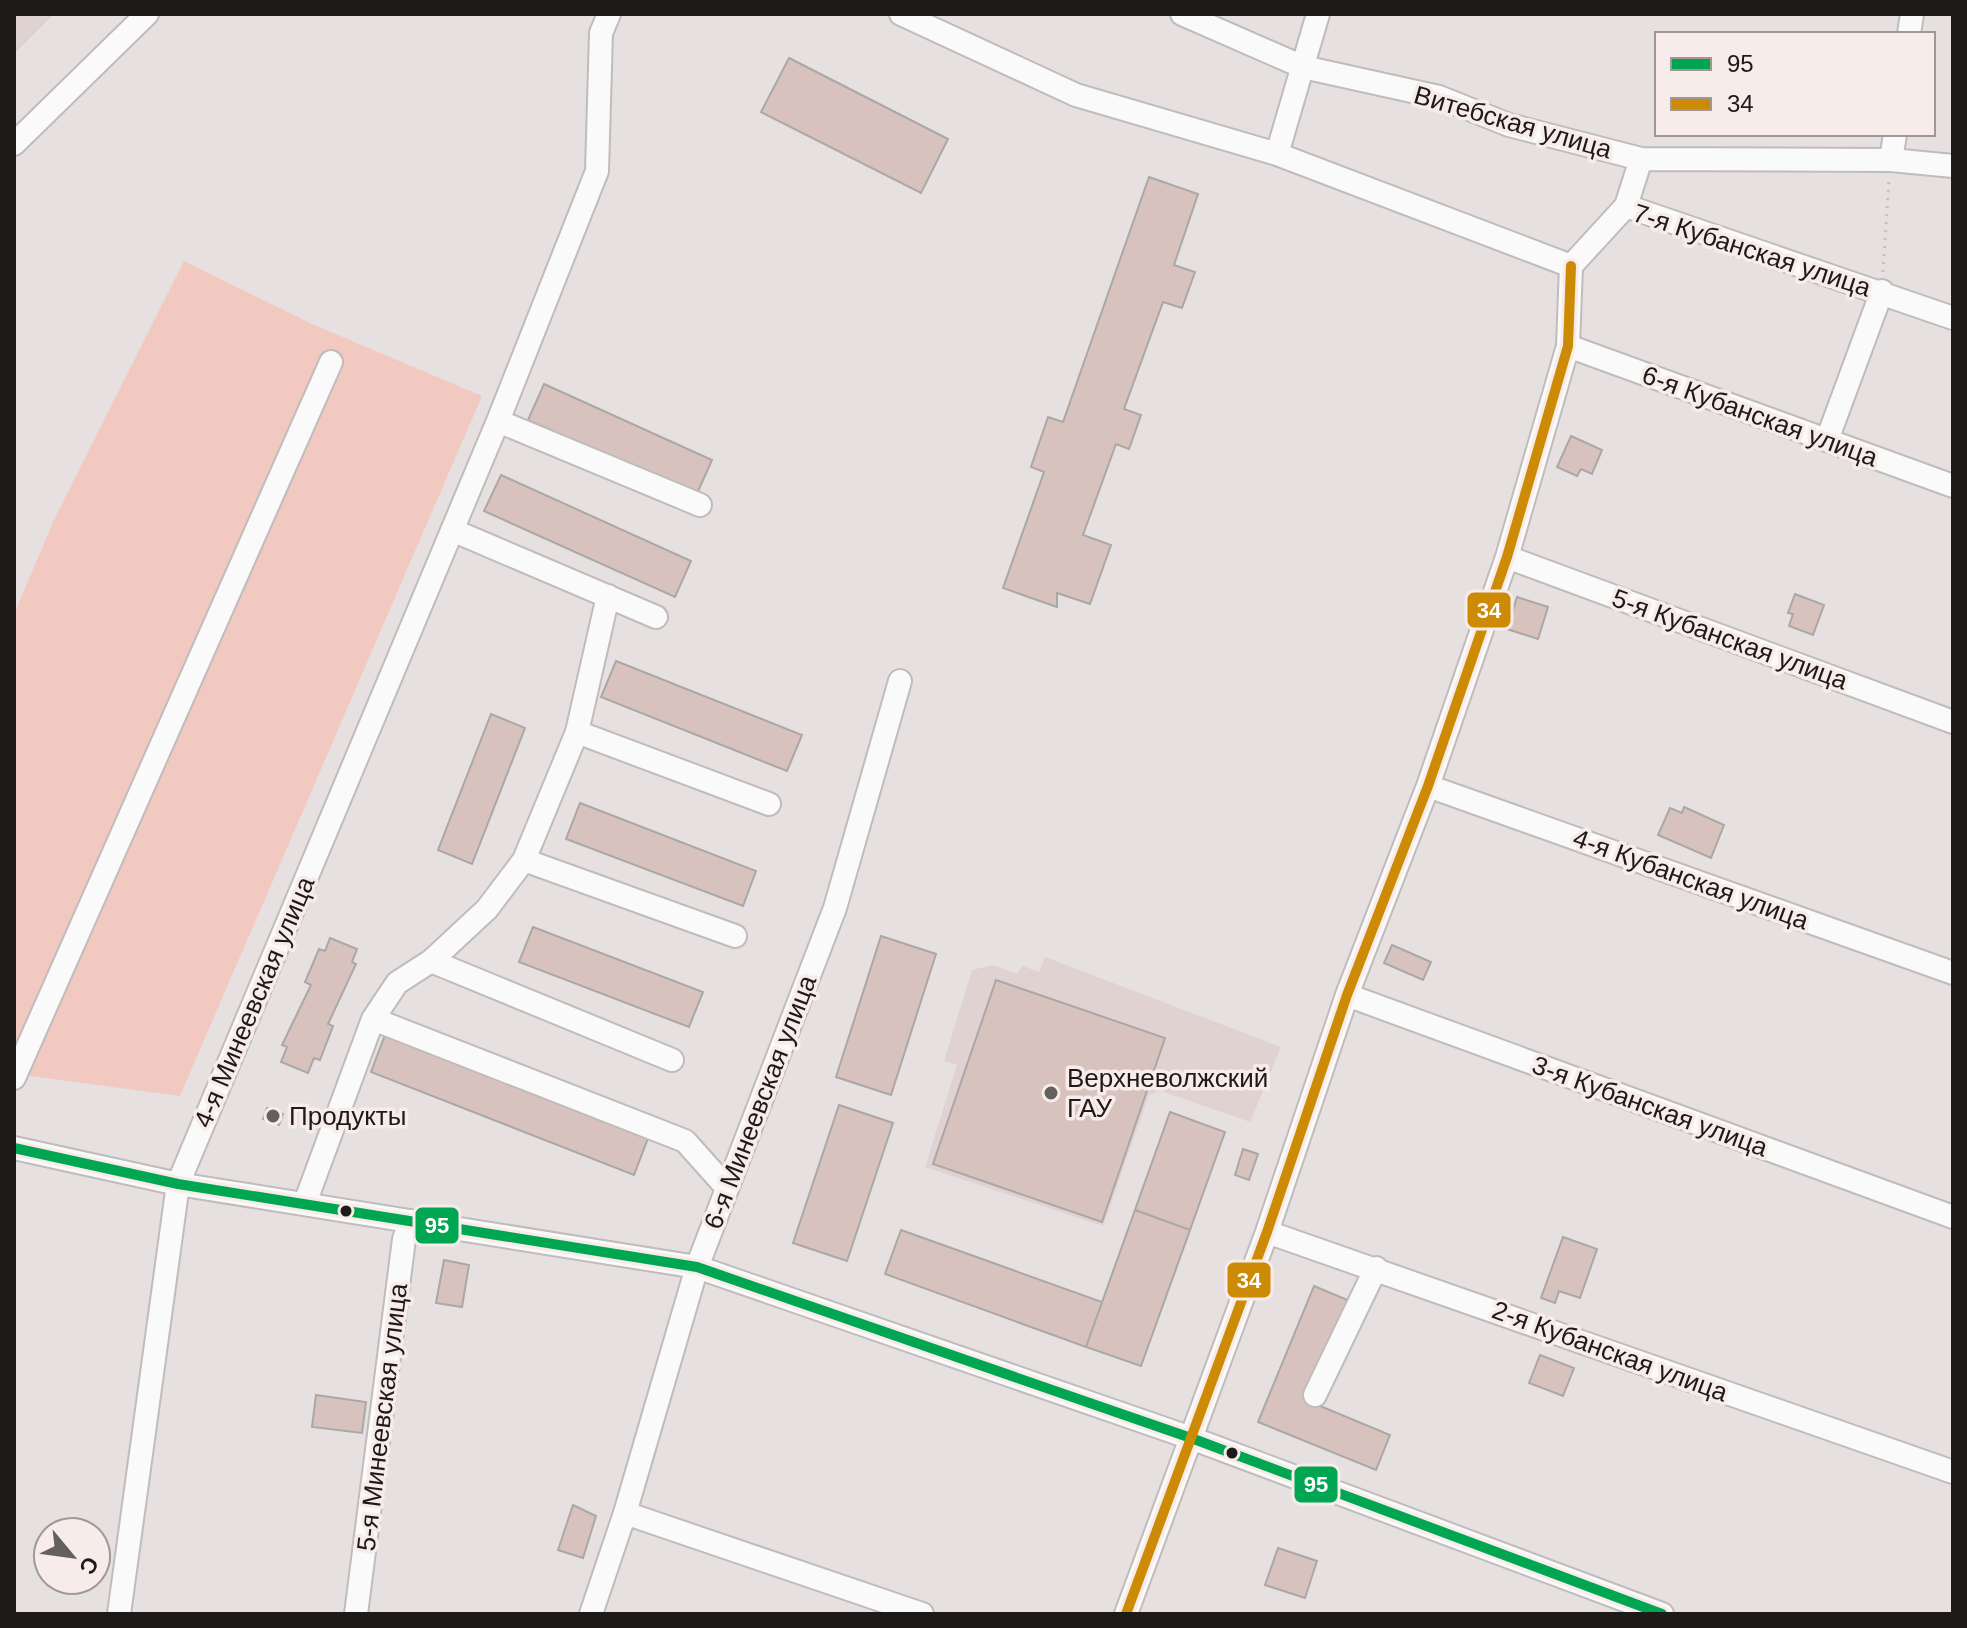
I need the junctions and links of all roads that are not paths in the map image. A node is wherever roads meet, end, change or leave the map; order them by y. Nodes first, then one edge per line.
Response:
1 (147, 14) edge
2 (609, 14) edge
3 (901, 14) edge
4 (1182, 14) edge
5 (1318, 14) edge
6 (1303, 67) junction
7 (1895, 136) edge
8 (14, 144) edge
9 (1277, 154) junction
10 (1641, 159) junction
11 (1891, 160) junction
12 (1953, 166) edge
13 (1626, 206) junction
14 (1571, 266) junction
15 (1882, 291) junction
16 (1953, 318) edge
17 (1568, 346) junction
18 (331, 362) dead end
19 (498, 421) junction
20 (1827, 440) junction
21 (1953, 486) edge
22 (700, 505) dead end
23 (452, 530) junction
24 (1507, 557) junction
25 (608, 596) junction
26 (656, 617) dead end
27 (900, 681) dead end
28 (1953, 722) edge
29 (577, 732) junction
30 (1428, 786) junction
31 (769, 804) dead end
32 (524, 860) junction
33 (735, 936) dead end
34 (431, 961) junction
35 (1953, 973) edge
36 (1347, 995) junction
37 (373, 1019) junction
38 (672, 1060) dead end
39 (14, 1078) edge
40 (14, 1148) edge
41 (178, 1184) junction
42 (727, 1188) junction
43 (305, 1203) junction
44 (1953, 1217) edge
45 (411, 1221) junction
46 (1267, 1232) junction
47 (697, 1267) junction
48 (1376, 1268) junction
49 (1315, 1395) dead end
50 (1191, 1438) junction
51 (1953, 1472) edge
52 (625, 1513) junction
53 (119, 1614) edge
54 (356, 1614) edge
55 (591, 1614) edge
56 (922, 1614) edge
57 (1126, 1614) edge
58 (1662, 1614) edge

1 - 8 street
2 - 19 street, 4-я Минеевская улица
3 - 9 street
4 - 6 street, Витебская улица
5 - 6 street
6 - 9 street
6 - 10 street, Витебская улица
7 - 11 street
9 - 14 street
10 - 11 street, Витебская улица
10 - 13 street
11 - 12 street, Витебская улица
13 - 14 street, 7-я Кубанская улица
13 - 15 street, 7-я Кубанская улица
14 - 17 street
15 - 16 street, 7-я Кубанская улица
15 - 20 street
17 - 20 street, 6-я Кубанская улица
17 - 24 street
18 - 39 street
19 - 22 street
19 - 23 street, 4-я Минеевская улица
20 - 21 street, 6-я Кубанская улица
23 - 25 street
23 - 41 street, 4-я Минеевская улица
24 - 28 street, 5-я Кубанская улица
24 - 30 street
25 - 26 street
25 - 29 street
27 - 42 street, 6-я Минеевская улица
29 - 31 street
29 - 32 street
30 - 35 street, 4-я Кубанская улица
30 - 36 street
32 - 33 street
32 - 34 street
34 - 37 street
34 - 38 street
36 - 44 street, 3-я Кубанская улица
36 - 46 street
37 - 42 street
37 - 43 street
40 - 41 street
41 - 43 street
41 - 53 street, 4-я Минеевская улица
42 - 47 street, 6-я Минеевская улица
43 - 45 street
45 - 47 street
45 - 54 street, 5-я Минеевская улица
46 - 48 street, 2-я Кубанская улица
46 - 50 street
47 - 50 street
47 - 52 street, 6-я Минеевская улица
48 - 49 street
48 - 51 street, 2-я Кубанская улица
50 - 57 street
50 - 58 street
52 - 55 street, 6-я Минеевская улица
52 - 56 street

